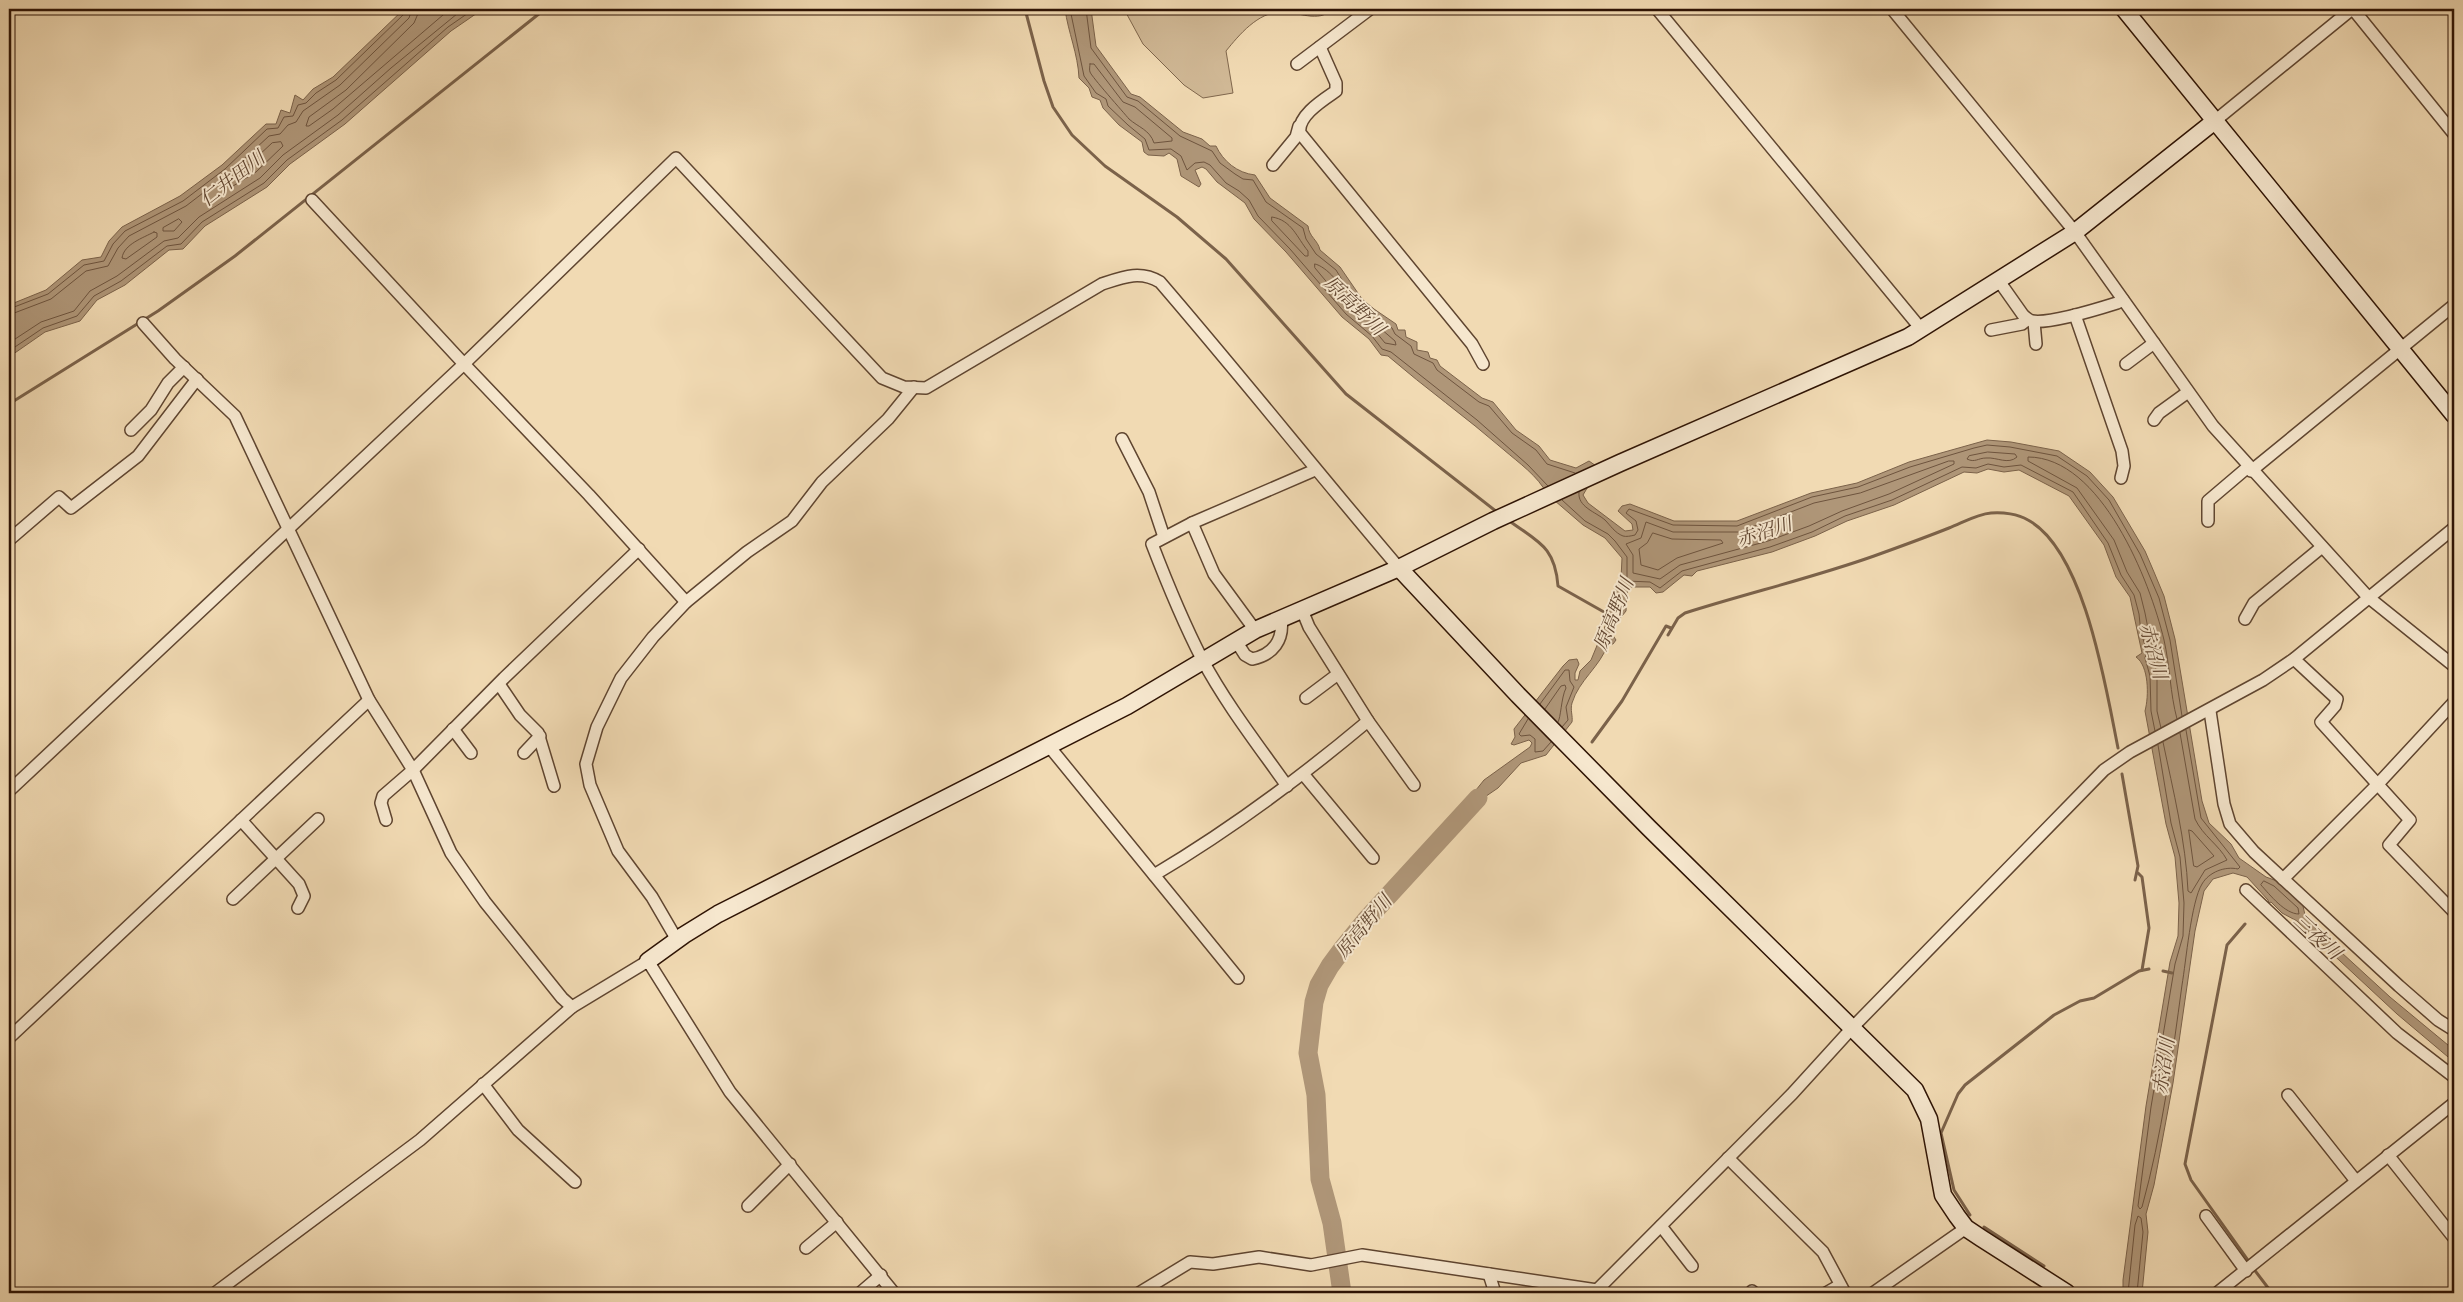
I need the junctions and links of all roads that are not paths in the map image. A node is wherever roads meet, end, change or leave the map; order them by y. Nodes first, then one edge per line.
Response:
1 (1370, 9) edge
2 (1657, 9) edge
3 (1892, 9) edge
4 (2124, 9) edge
5 (2352, 9) edge
6 (1320, 47) junction
7 (1297, 64) dead end
8 (2216, 120) junction
9 (1299, 126) junction
10 (2454, 134) edge
11 (1273, 165) dead end
12 (312, 200) dead end
13 (2075, 232) junction
14 (1998, 281) junction
15 (2123, 300) junction
16 (2454, 305) edge
17 (2075, 315) junction
18 (2031, 321) junction
19 (143, 323) dead end
20 (1922, 330) junction
21 (1991, 330) dead end
22 (2154, 343) junction
23 (2036, 344) dead end
24 (2401, 349) junction
25 (464, 364) junction
26 (1483, 364) dead end
27 (2126, 364) dead end
28 (184, 367) junction
29 (197, 379) junction
30 (914, 387) junction
31 (2188, 392) junction
32 (2454, 415) edge
33 (2154, 420) dead end
34 (131, 430) dead end
35 (1122, 439) dead end
36 (2250, 469) junction
37 (1315, 470) junction
38 (2121, 478) dead end
39 (2208, 521) dead end
40 (1192, 523) junction
41 (288, 528) junction
42 (2454, 528) edge
43 (1164, 537) junction
44 (9, 540) edge
45 (2322, 547) junction
46 (639, 549) junction
47 (1399, 568) junction
48 (2368, 597) junction
49 (686, 602) junction
50 (1302, 610) junction
51 (1281, 619) junction
52 (2245, 619) dead end
53 (1254, 630) junction
54 (1236, 641) junction
55 (2294, 659) junction
56 (1203, 661) junction
57 (2454, 666) edge
58 (1338, 674) junction
59 (499, 684) junction
60 (1306, 698) dead end
61 (369, 700) junction
62 (2454, 702) edge
63 (2210, 711) junction
64 (1368, 721) junction
65 (453, 729) junction
66 (540, 736) junction
67 (1048, 745) junction
68 (471, 753) dead end
69 (524, 753) dead end
70 (414, 770) junction
71 (1304, 775) junction
72 (2378, 784) junction
73 (1414, 785) dead end
74 (554, 786) dead end
75 (1287, 786) junction
76 (9, 791) edge
77 (318, 819) dead end
78 (241, 820) junction
79 (386, 820) dead end
80 (277, 858) junction
81 (1373, 858) dead end
82 (1154, 875) junction
83 (2283, 878) junction
84 (2246, 890) dead end
85 (233, 899) dead end
86 (298, 908) dead end
87 (2454, 912) edge
88 (677, 940) junction
89 (648, 961) junction
90 (1238, 978) dead end
91 (572, 1007) junction
92 (1853, 1027) junction
93 (2454, 1030) edge
94 (9, 1038) edge
95 (2454, 1076) edge
96 (483, 1084) junction
97 (2288, 1095) dead end
98 (2454, 1103) edge
99 (2388, 1155) junction
100 (1728, 1158) junction
101 (790, 1164) junction
102 (2356, 1180) junction
103 (575, 1182) dead end
104 (748, 1206) dead end
105 (2206, 1216) dead end
106 (837, 1222) junction
107 (1661, 1226) junction
108 (1966, 1228) junction
109 (2454, 1238) edge
110 (806, 1248) dead end
111 (1692, 1266) dead end
112 (2249, 1269) junction
113 (1488, 1274) junction
114 (881, 1275) junction
115 (1842, 1289) edge
116 (1598, 1291) edge
117 (215, 1293) edge
118 (860, 1293) edge
119 (894, 1293) edge
120 (1139, 1293) edge
121 (1495, 1293) edge
122 (1826, 1293) edge
123 (1873, 1293) edge
124 (2067, 1293) edge
125 (2217, 1293) edge

1 - 6 street
2 - 20 street
3 - 13 street
4 - 8 street
5 - 8 street
5 - 10 street
6 - 7 street
6 - 9 street
8 - 13 street
8 - 24 street
9 - 11 street
9 - 26 street
12 - 25 street
13 - 14 street
13 - 15 street
14 - 18 street
14 - 20 street
15 - 17 street
15 - 22 street
16 - 24 street
17 - 18 street
17 - 38 street
18 - 21 street
18 - 23 street
19 - 28 street
20 - 47 street
22 - 27 street
22 - 31 street
24 - 32 street
24 - 36 street
25 - 30 street
25 - 41 street
25 - 46 street
28 - 29 street
28 - 34 street
29 - 41 street
29 - 44 street
30 - 37 street
30 - 49 street
31 - 33 street
31 - 36 street
35 - 43 street
36 - 39 street
36 - 45 street
37 - 40 street
37 - 47 street
40 - 43 street
40 - 53 street
41 - 61 street
41 - 76 street
42 - 48 street
43 - 56 street
45 - 48 street
45 - 52 street
46 - 49 street
46 - 59 street
47 - 50 street
47 - 92 street
48 - 55 street
48 - 57 street
49 - 88 street
50 - 51 street
50 - 58 street
51 - 53 street
51 - 54 street
53 - 54 street
54 - 56 street
55 - 63 street
55 - 72 street
56 - 67 street
56 - 75 street
58 - 60 street
58 - 64 street
59 - 65 street
59 - 66 street
61 - 70 street
61 - 78 street
62 - 72 street
63 - 83 street
63 - 92 street
64 - 71 street
64 - 73 street
65 - 68 street
65 - 70 street
66 - 69 street
66 - 74 street
67 - 82 street
67 - 88 street
70 - 79 street
70 - 91 street
71 - 75 street
71 - 81 street
72 - 83 street
72 - 87 street
75 - 82 street
77 - 80 street
78 - 80 street
78 - 94 street
80 - 85 street
80 - 86 street
82 - 90 street
83 - 93 street
84 - 95 street
88 - 89 street
89 - 91 street
89 - 101 street
91 - 96 street
92 - 100 street
92 - 108 street
96 - 103 street
96 - 117 street
97 - 102 street
98 - 99 street
99 - 102 street
99 - 109 street
100 - 107 street
100 - 115 street
101 - 104 street
101 - 106 street
102 - 112 street
105 - 112 street
106 - 110 street
106 - 114 street
107 - 111 street
107 - 116 street
108 - 123 street
108 - 124 street
112 - 125 street
113 - 116 street
113 - 120 street
113 - 121 street
114 - 118 street
114 - 119 street
115 - 122 street

